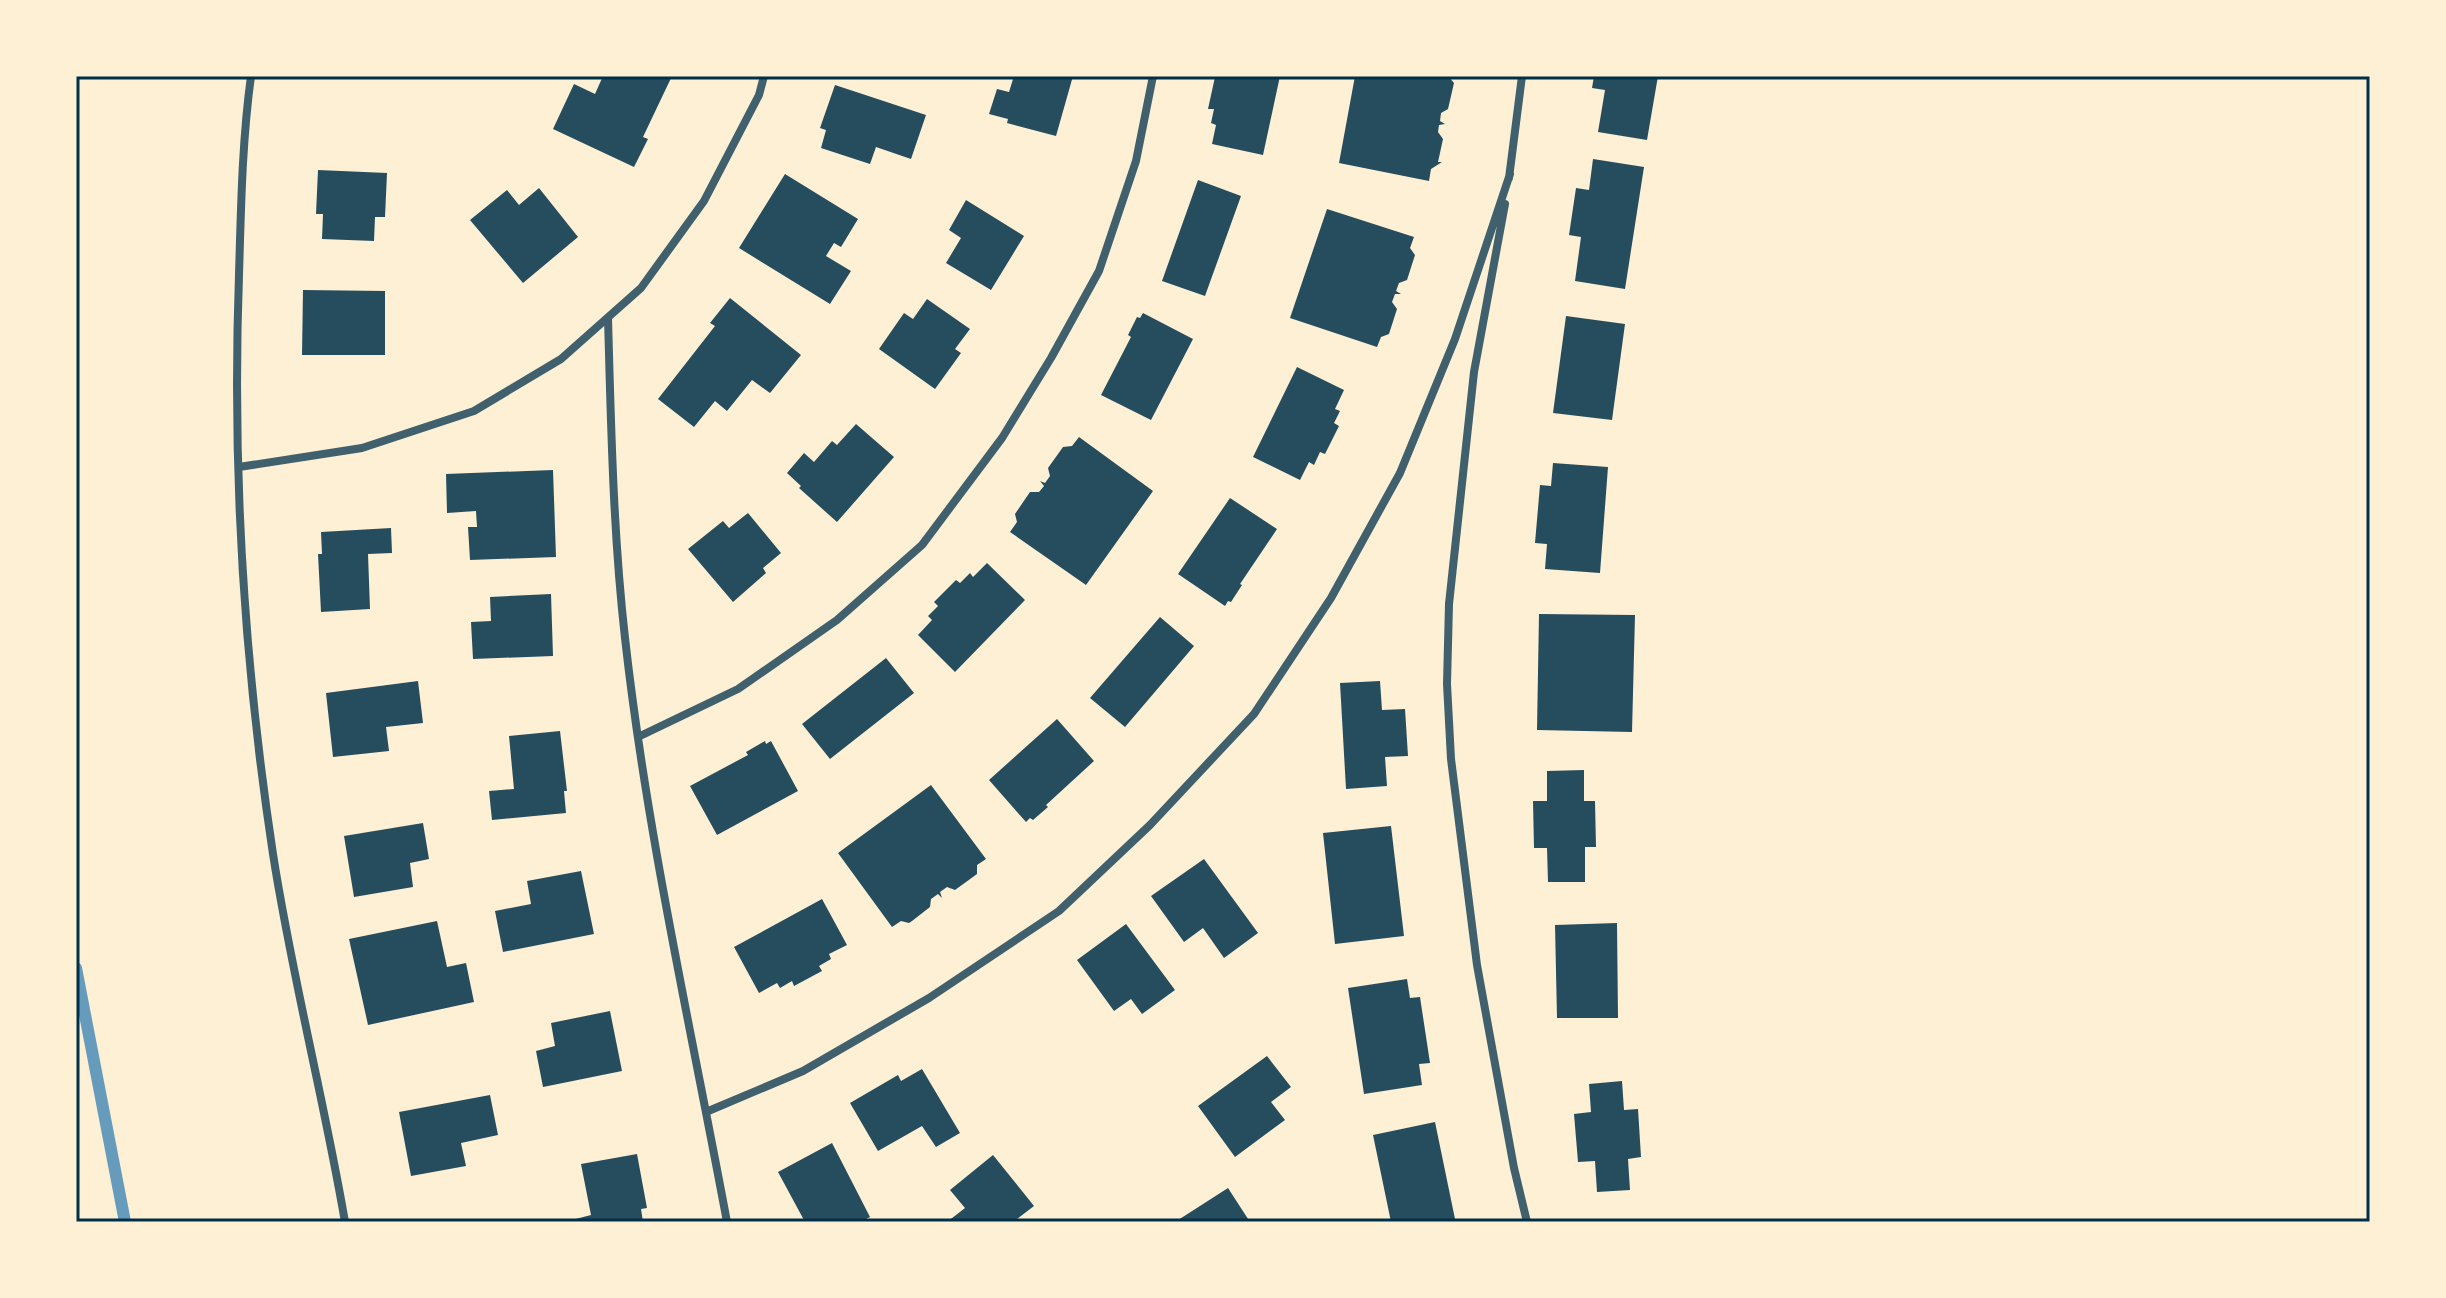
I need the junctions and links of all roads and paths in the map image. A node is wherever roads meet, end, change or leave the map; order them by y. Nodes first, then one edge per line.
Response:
1 (251, 76) edge
2 (764, 76) edge
3 (1153, 76) edge
4 (1522, 76) edge
5 (1510, 174) junction
6 (608, 318) junction
7 (239, 467) junction
8 (638, 737) junction
9 (706, 1112) junction
10 (345, 1222) edge
11 (727, 1222) edge
12 (1527, 1222) edge

1 - 7 street
2 - 6 street
3 - 8 street
4 - 5 street
5 - 9 street
5 - 12 street
6 - 7 street
6 - 8 street
7 - 10 street
8 - 9 street
9 - 11 street

